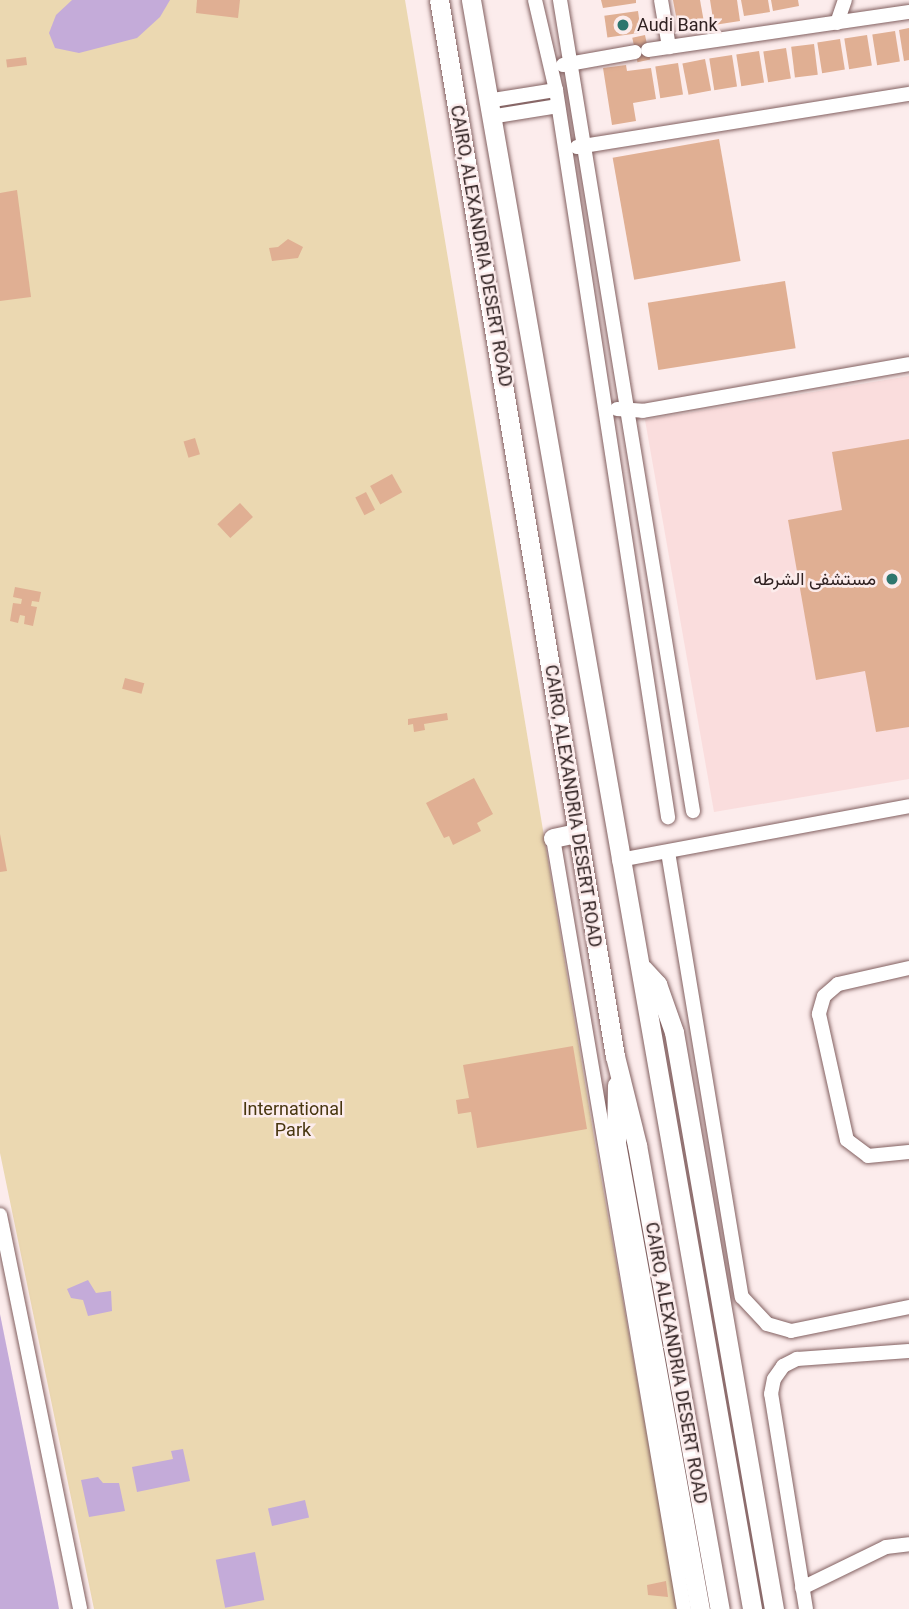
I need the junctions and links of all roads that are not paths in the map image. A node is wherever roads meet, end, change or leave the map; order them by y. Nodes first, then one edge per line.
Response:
1 (439, 0) edge
2 (471, 0) edge
3 (535, 0) edge
4 (560, 0) edge
5 (661, 0) edge
6 (845, 0) edge
7 (909, 12) edge
8 (837, 23) junction
9 (669, 47) junction
10 (571, 64) junction
11 (551, 67) junction
12 (556, 90) junction
13 (909, 94) edge
14 (558, 106) junction
15 (489, 109) junction
16 (584, 146) junction
17 (565, 149) junction
18 (909, 364) edge
19 (605, 407) junction
20 (625, 411) junction
21 (909, 806) edge
22 (693, 811) dead end
23 (668, 817) dead end
24 (577, 833) junction
25 (553, 838) joint
26 (668, 852) junction
27 (619, 860) junction
28 (642, 967) junction
29 (909, 968) edge
30 (618, 1074) junction
31 (909, 1152) edge
32 (0, 1215) edge
33 (909, 1307) edge
34 (909, 1351) edge
35 (909, 1544) edge
36 (802, 1588) junction
37 (80, 1609) edge
38 (684, 1609) edge
39 (700, 1609) edge
40 (720, 1609) edge
41 (752, 1609) edge
42 (774, 1609) edge
43 (806, 1609) edge

1 - 24 highway, CAIRO, ALEXANDRIA DESERT ROAD
2 - 15 highway, CAIRO, ALEXANDRIA DESERT ROAD
3 - 11 street
4 - 10 street
5 - 9 street
6 - 8 street
7 - 8 street
8 - 9 street
9 - 10 street
10 - 11 street
10 - 16 street
11 - 12 street
12 - 14 street
12 - 15 street
13 - 16 street
14 - 15 street
14 - 17 street
15 - 27 highway, CAIRO, ALEXANDRIA DESERT ROAD
16 - 17 street
16 - 20 street
17 - 19 street
18 - 20 street
19 - 20 street
19 - 23 street
20 - 22 street
21 - 26 street
24 - 25 highway
24 - 30 highway, CAIRO, ALEXANDRIA DESERT ROAD
25 - 38 street
26 - 27 street
26 - 33 street
27 - 28 highway, CAIRO, ALEXANDRIA DESERT ROAD
28 - 41 highway, CAIRO, ALEXANDRIA DESERT ROAD
28 - 42 highway
29 - 31 street
30 - 39 highway
30 - 40 highway, CAIRO, ALEXANDRIA DESERT ROAD
32 - 37 street
34 - 36 street
35 - 36 street
36 - 43 street

